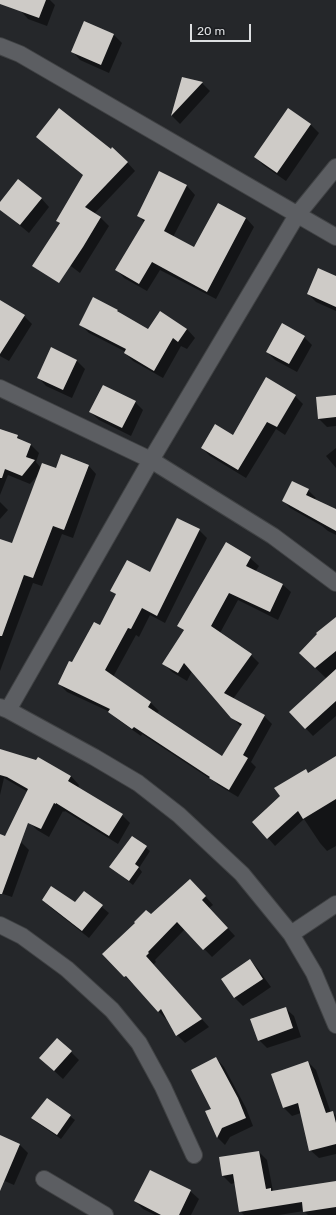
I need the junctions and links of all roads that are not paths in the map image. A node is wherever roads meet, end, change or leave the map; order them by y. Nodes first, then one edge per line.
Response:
1 (0, 46) edge
2 (336, 167) edge
3 (297, 214) junction
4 (336, 237) edge
5 (0, 388) edge
6 (151, 460) junction
7 (336, 583) edge
8 (4, 708) edge
9 (336, 904) edge
10 (0, 925) edge
11 (292, 934) junction
12 (336, 1025) edge
13 (194, 1155) dead end
14 (44, 1179) dead end
15 (105, 1215) edge

1 - 3 street
2 - 3 street
3 - 4 street
3 - 6 street
5 - 6 street
6 - 7 street
6 - 8 street
8 - 11 street
9 - 11 street
10 - 13 street
11 - 12 street
14 - 15 street

